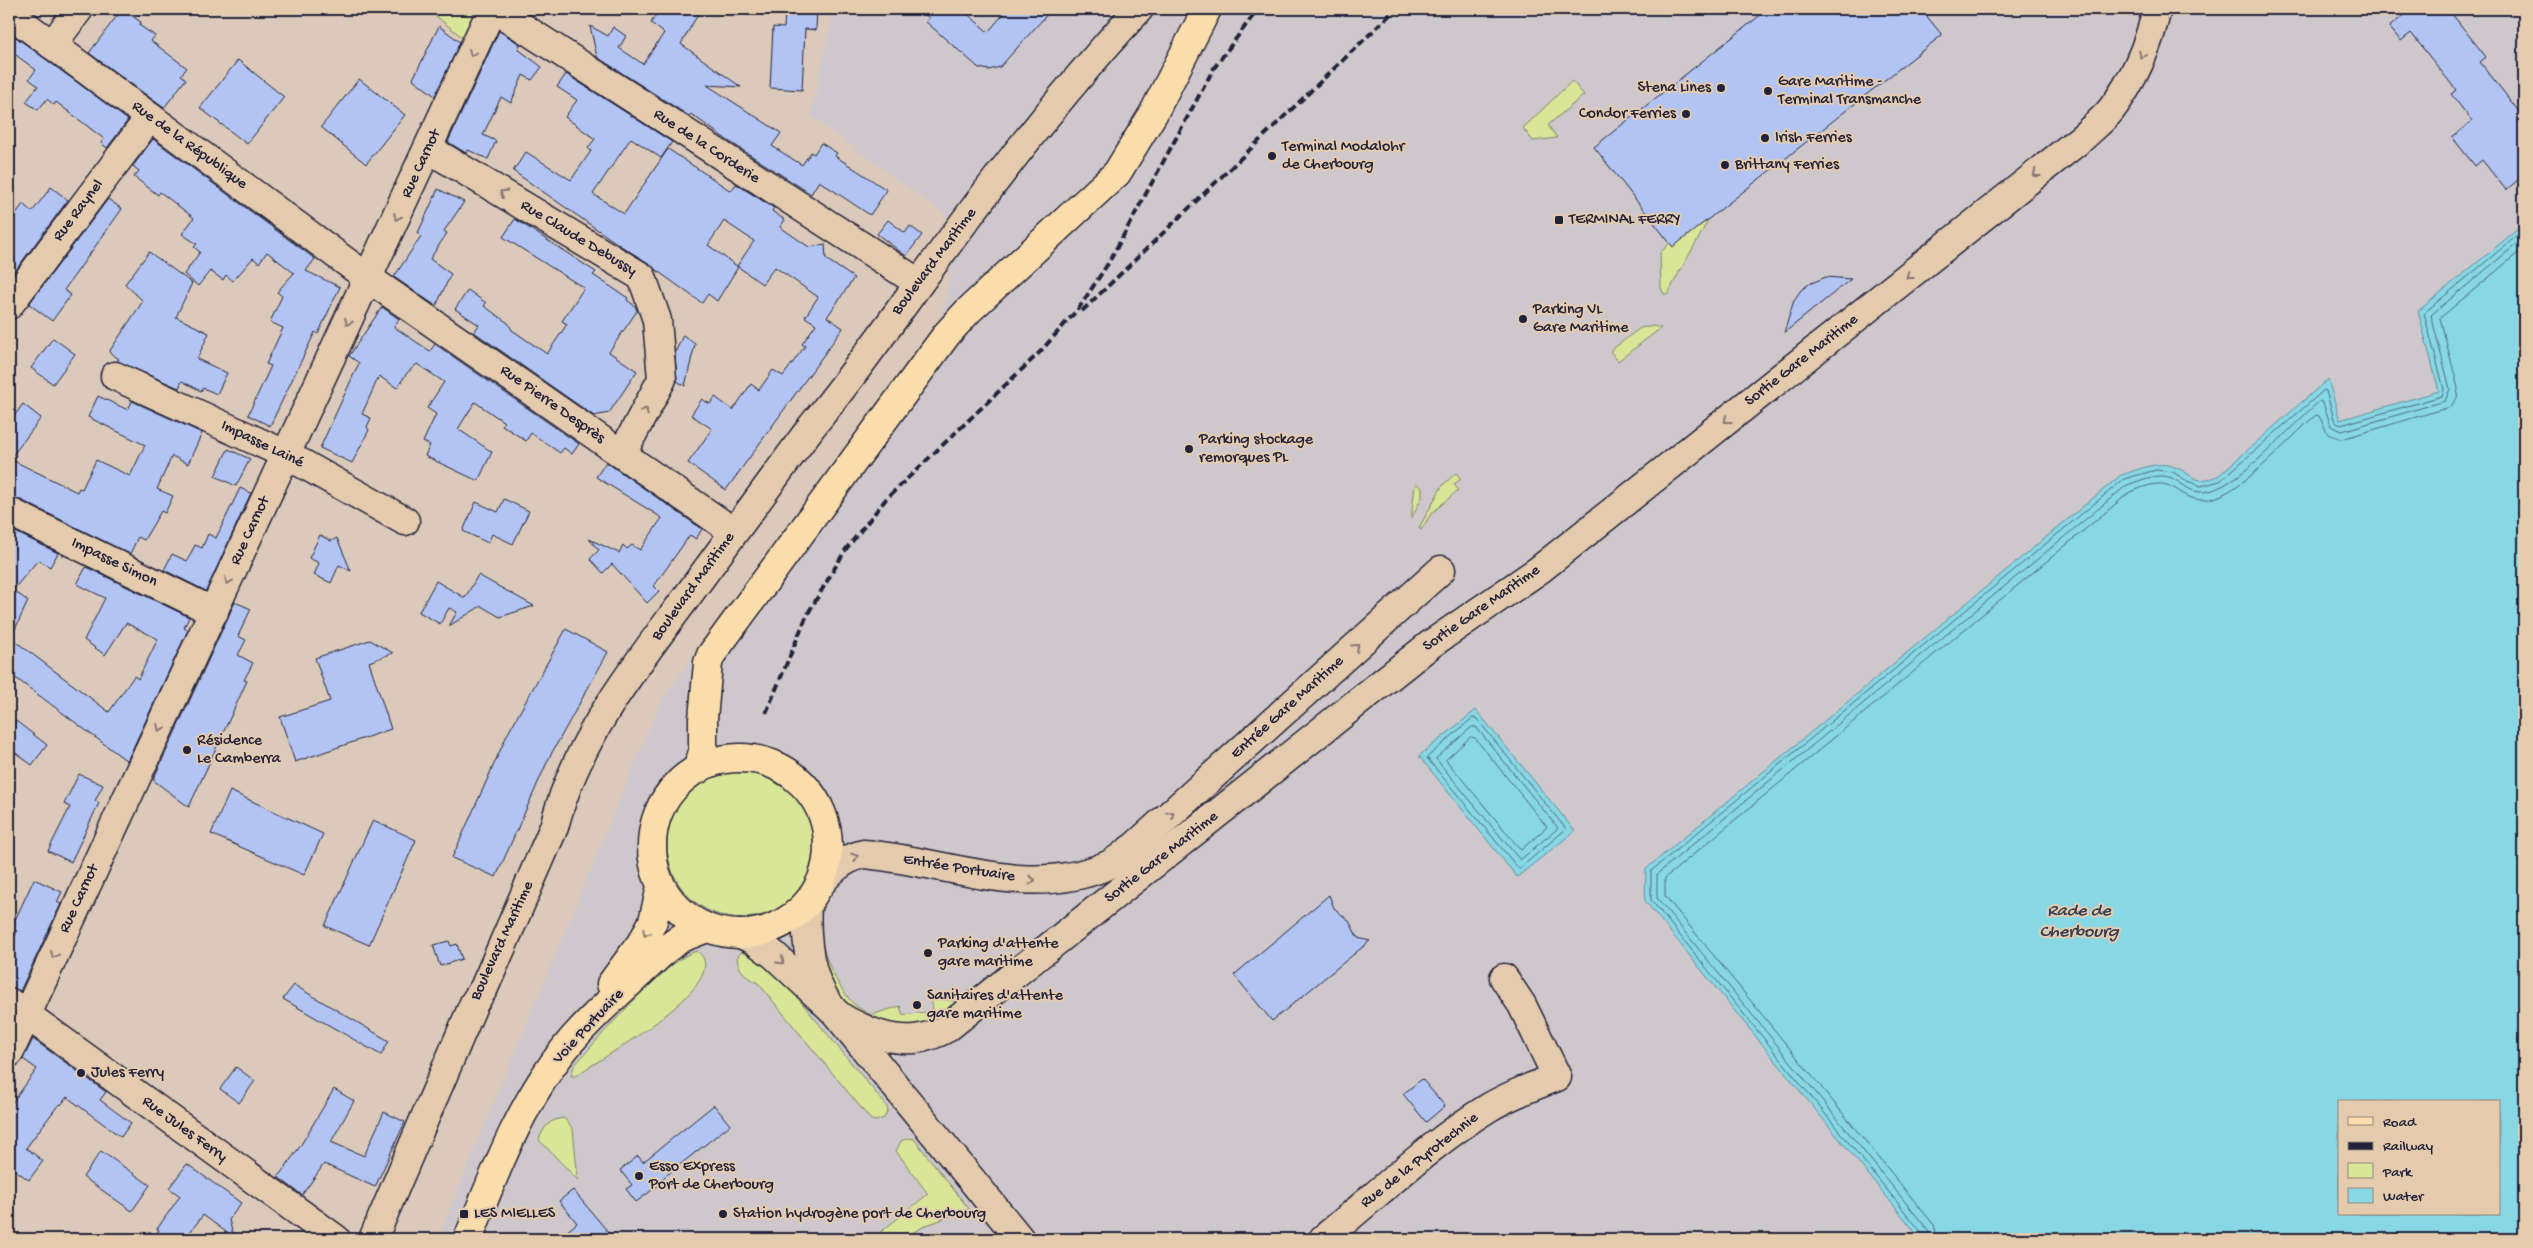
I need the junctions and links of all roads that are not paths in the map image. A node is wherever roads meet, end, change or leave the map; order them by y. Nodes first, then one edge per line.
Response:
1 (79, 9) edge
2 (493, 9) edge
3 (1139, 9) edge
4 (1207, 9) edge
5 (2157, 9) edge
6 (9, 13) edge
7 (52, 45) junction
8 (150, 117) junction
9 (429, 149) junction
10 (369, 278) junction
11 (919, 283) junction
12 (9, 305) edge
13 (115, 376) dead end
14 (622, 454) junction
15 (287, 455) junction
16 (14, 514) dead end
17 (406, 521) dead end
18 (734, 532) junction
19 (1441, 570) dead end
20 (214, 612) junction
21 (707, 684) junction
22 (741, 759) junction
23 (697, 770) junction
24 (1134, 847) joint
25 (661, 887) junction
26 (813, 895) junction
27 (707, 928) junction
28 (740, 934) junction
29 (1504, 978) dead end
30 (18, 1009) edge
31 (834, 1011) junction
32 (572, 1040) junction
33 (9, 1053) edge
34 (336, 1239) edge
35 (373, 1239) edge
36 (468, 1239) edge
37 (1020, 1239) edge
38 (1323, 1239) edge

1 - 7 street
2 -> 9 street, Rue Carnot
2 - 11 street, Rue de la Corderie
3 - 11 street, Boulevard Maritime
4 - 21 main road
5 -> 31 street, Sortie Gare Maritime
6 - 7 street, Rue de la République
7 - 8 street, Rue de la République
8 - 10 street, Rue de la République
8 - 12 street, Rue Raynel
9 -> 10 street, Rue Carnot
14 -> 9 street, Rue Claude Debussy
10 - 14 street, Rue Pierre Desprès
10 -> 15 street, Rue Carnot
11 - 18 street, Boulevard Maritime
13 - 15 street, Impasse Lainé
14 - 18 street, Rue Pierre Desprès
15 - 17 street, Impasse Lainé
15 -> 20 street, Rue Carnot
16 - 20 street, Impasse Simon
18 - 35 street, Boulevard Maritime
24 -> 19 street, Entrée Gare Maritime
20 -> 30 street, Rue Carnot
21 - 22 main road
21 - 23 main road
22 - 23 main road
22 - 26 main road
23 - 25 main road
26 -> 24 street, Entrée Portuaire
25 - 27 main road
25 -> 32 main road
26 - 28 main road
26 - 31 street
27 - 28 main road
27 - 32 main road, Voie Portuaire
28 -> 31 street
29 - 38 street, Rue de la Pyrotechnie
30 - 33 street, Rue Carnot
30 - 34 street, Rue Jules Ferry
31 - 37 street
32 - 36 main road, Voie Portuaire

